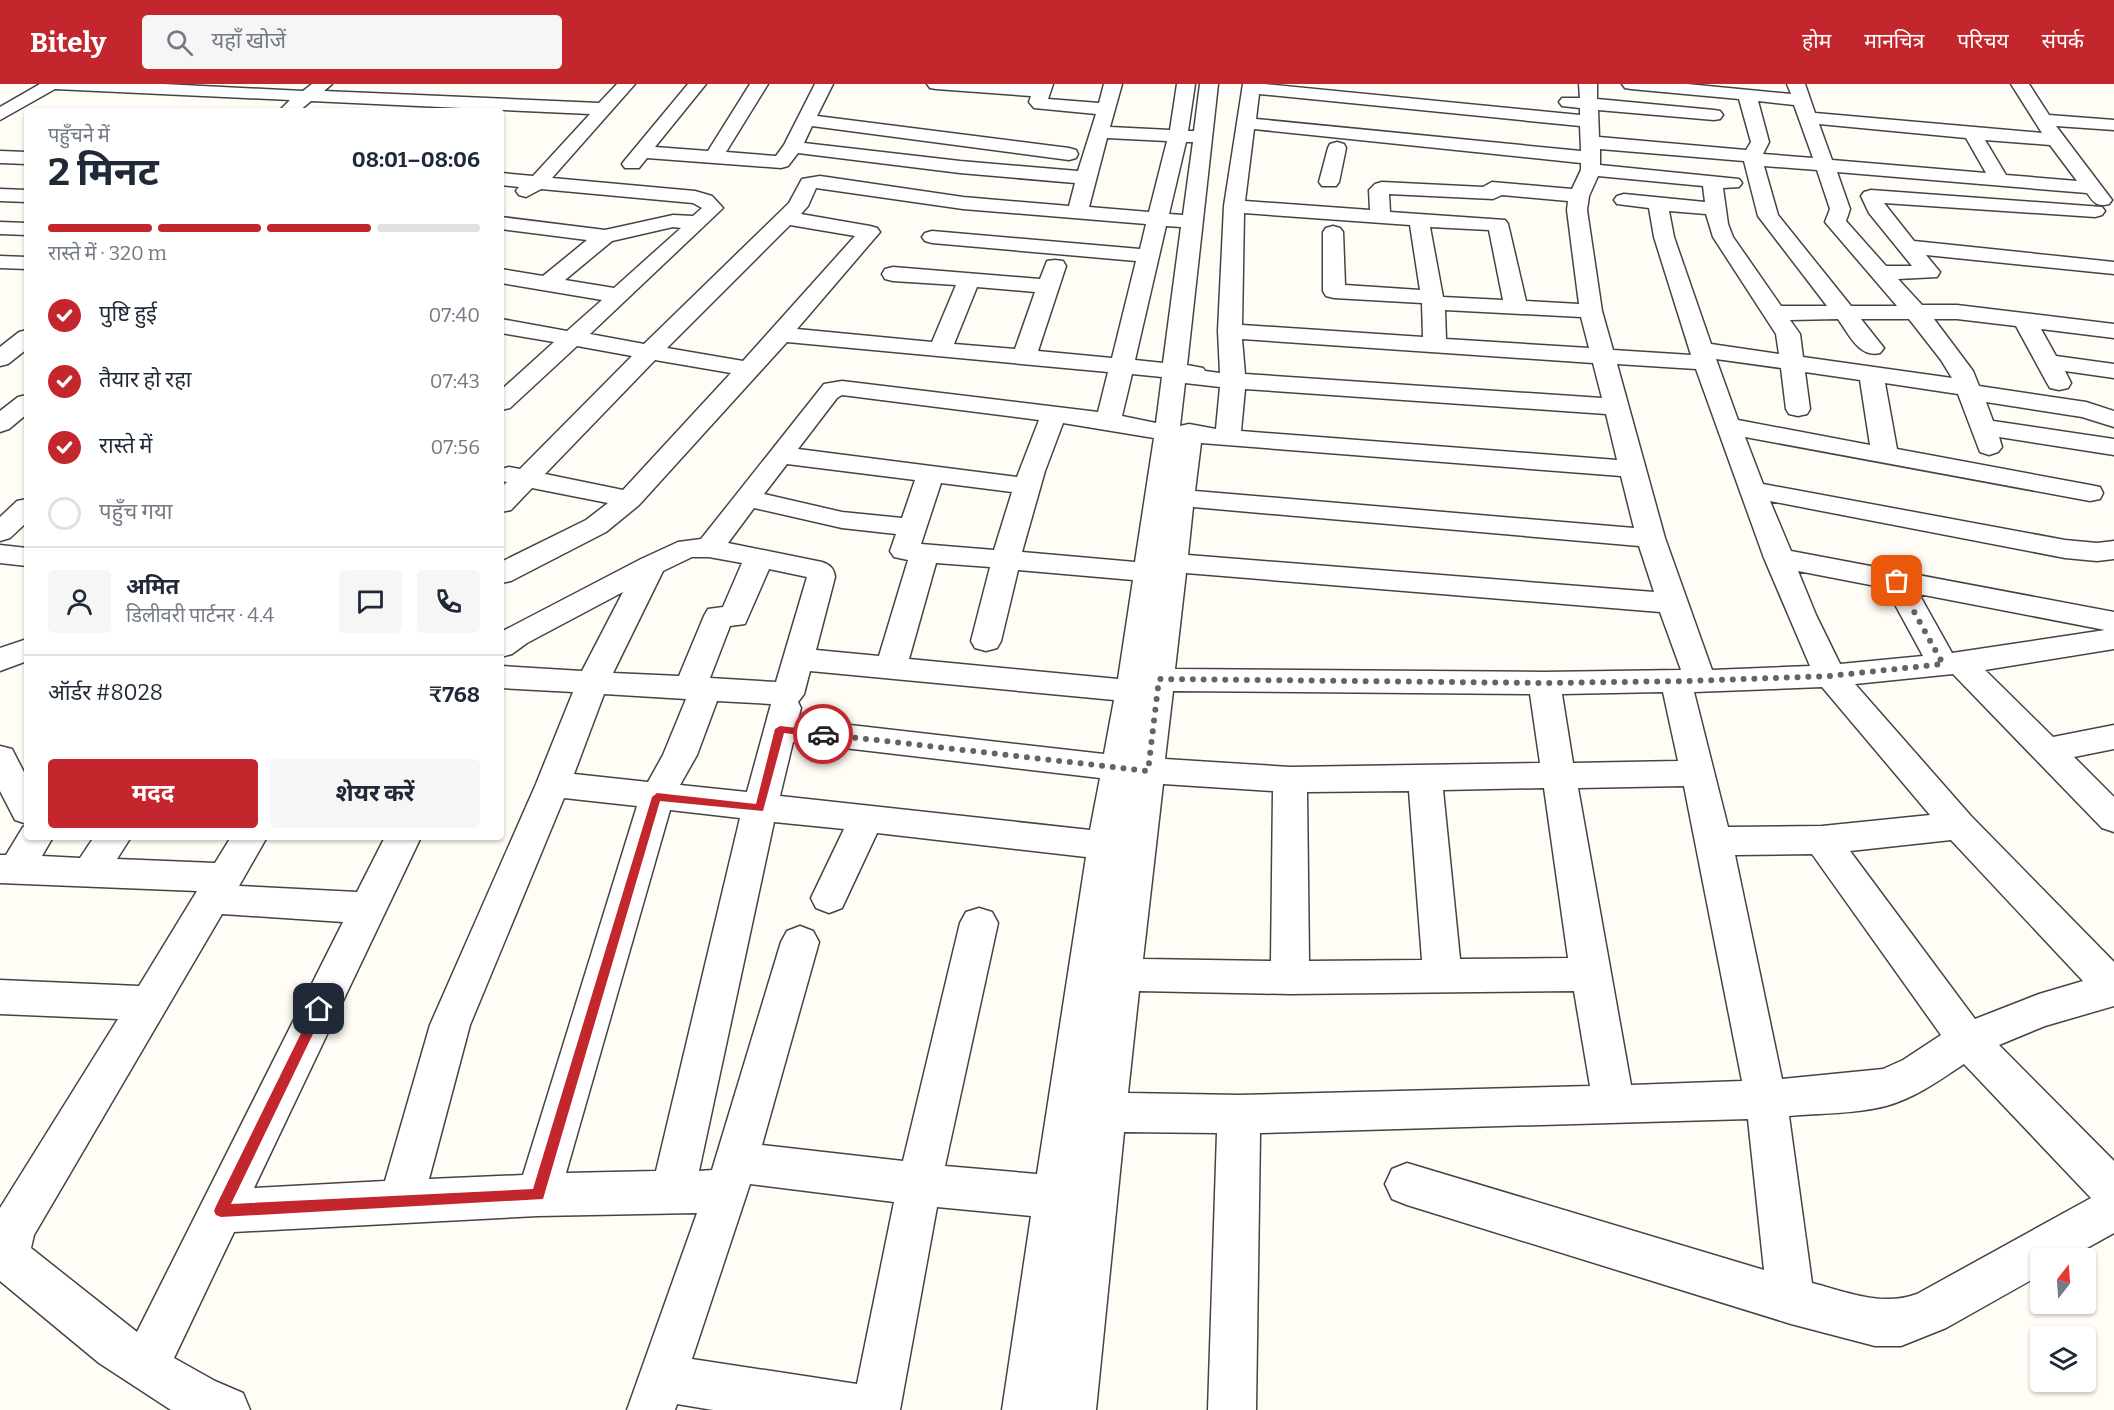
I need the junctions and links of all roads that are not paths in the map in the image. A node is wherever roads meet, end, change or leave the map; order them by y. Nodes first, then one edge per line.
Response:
1 (52, 84) edge
2 (323, 84) edge
3 (396, 84) edge
4 (483, 84) edge
5 (626, 84) edge
6 (697, 84) edge
7 (759, 84) edge
8 (824, 84) edge
9 (936, 84) edge
10 (1113, 84) edge
11 (1186, 84) edge
12 (1631, 84) edge
13 (2020, 84) edge
14 (118, 86) edge
15 (184, 87) edge
16 (1042, 88) edge
17 (1304, 88) edge
18 (1693, 90) junction
19 (549, 92) dead end
20 (243, 93) junction
21 (1747, 95) junction
22 (307, 96) junction
23 (1236, 99) edge
24 (378, 100) junction
25 (1802, 101) edge
26 (533, 106) junction
27 (457, 107) edge
28 (222, 108) edge
29 (292, 108) edge
30 (604, 109) junction
31 (1106, 109) junction
32 (1429, 114) junction
33 (0, 116) edge
34 (1645, 117) junction
35 (24, 118) edge
36 (806, 120) junction
37 (2042, 120) junction
38 (2114, 125) edge
39 (1100, 132) junction
40 (1972, 133) junction
41 (1178, 136) junction
42 (2056, 140) junction
43 (1207, 143) junction
44 (1588, 143) edge
45 (1818, 144) junction
46 (1840, 146) dead end
47 (793, 147) junction
48 (1649, 147) junction
49 (1337, 148) junction
50 (643, 152) junction
51 (0, 157) edge
52 (714, 157) junction
53 (1092, 157) junction
54 (1965, 157) dead end
55 (24, 158) edge
56 (1753, 158) junction
57 (1988, 159) junction
58 (1401, 166) dead end
59 (1825, 166) junction
60 (1086, 178) junction
61 (504, 179) edge
62 (2114, 179) edge
63 (539, 181) junction
64 (1712, 181) junction
65 (2000, 181) junction
66 (1759, 185) junction
67 (1492, 186) junction
68 (611, 188) junction
69 (1401, 188) junction
70 (0, 195) edge
71 (1328, 195) junction
72 (24, 196) edge
73 (1624, 200) dead end
74 (1954, 202) junction
75 (2100, 202) edge
76 (1658, 203) junction
77 (1234, 206) junction
78 (1379, 206) junction
79 (2027, 207) junction
80 (504, 208) edge
81 (1715, 209) junction
82 (1077, 213) junction
83 (786, 218) junction
84 (1158, 219) junction
85 (1419, 220) junction
86 (1192, 222) junction
87 (504, 223) edge
88 (698, 223) junction
89 (1498, 224) junction
90 (1970, 226) dead end
91 (2044, 230) dead end
92 (1333, 232) dead end
93 (605, 236) junction
94 (932, 237) dead end
95 (1908, 247) junction
96 (1061, 248) junction
97 (1149, 256) junction
98 (0, 262) edge
99 (1196, 262) junction
100 (24, 263) edge
101 (2114, 268) edge
102 (1879, 273) junction
103 (1988, 273) dead end
104 (893, 274) dead end
105 (504, 277) edge
106 (969, 281) junction
107 (547, 284) junction
108 (1049, 286) junction
109 (2114, 288) edge
110 (1334, 291) junction
111 (619, 296) junction
112 (1432, 300) junction
113 (1516, 307) junction
114 (1591, 311) junction
115 (1775, 313) junction
116 (1916, 313) junction
117 (1846, 314) junction
118 (2024, 319) junction
119 (504, 327) edge
120 (2114, 331) edge
121 (1223, 335) junction
122 (571, 338) junction
123 (1335, 338) junction
124 (24, 339) edge
125 (776, 339) junction
126 (1435, 345) junction
127 (1872, 348) dead end
128 (940, 350) junction
129 (649, 352) junction
130 (1602, 355) junction
131 (1704, 357) junction
132 (1024, 358) junction
133 (0, 359) edge
134 (1793, 363) junction
135 (1123, 367) junction
136 (748, 369) junction
137 (2114, 371) edge
138 (1472, 373) junction
139 (1187, 374) junction
140 (1871, 374) junction
141 (1233, 381) junction
142 (1968, 390) junction
143 (504, 400) edge
144 (24, 404) edge
145 (1617, 407) junction
146 (1798, 409) dead end
147 (1054, 415) junction
148 (2114, 419) edge
149 (1108, 421) junction
150 (0, 424) edge
151 (1728, 426) junction
152 (1178, 434) junction
153 (1228, 439) junction
154 (2114, 447) edge
155 (1885, 454) junction
156 (782, 455) junction
157 (1634, 469) junction
158 (504, 474) edge
159 (930, 475) junction
160 (527, 479) junction
161 (1026, 486) junction
162 (1754, 490) junction
163 (2090, 493) dead end
164 (1182, 498) junction
165 (629, 499) junction
166 (748, 499) junction
167 (504, 501) edge
168 (24, 510) edge
169 (911, 527) junction
170 (0, 532) edge
171 (1652, 538) junction
172 (709, 548) junction
173 (2114, 550) edge
174 (0, 554) edge
175 (924, 555) junction
176 (24, 557) edge
177 (759, 558) junction
178 (1779, 558) junction
179 (1005, 561) junction
180 (651, 564) junction
181 (1157, 565) junction
182 (504, 572) edge
183 (1897, 581) junction
184 (1672, 603) junction
185 (2021, 604) junction
186 (2114, 622) edge
187 (986, 641) dead end
188 (504, 645) edge
189 (2106, 646) edge
190 (24, 650) edge
191 (797, 659) junction
192 (0, 660) edge
193 (1951, 664) junction
194 (891, 668) junction
195 (1830, 676) junction
196 (504, 677) edge
197 (593, 681) junction
198 (1688, 681) junction
199 (1142, 683) junction
200 (1544, 683) junction
201 (690, 688) junction
202 (788, 694) junction
203 (780, 729) junction
204 (2114, 737) edge
205 (2044, 751) junction
206 (0, 758) edge
207 (1133, 770) junction
208 (1697, 773) junction
209 (1559, 774) junction
210 (1425, 777) junction
211 (1290, 780) junction
212 (553, 784) junction
213 (657, 797) junction
214 (24, 805) edge
215 (760, 808) junction
216 (2114, 819) edge
217 (866, 820) junction
218 (1959, 826) junction
219 (32, 840) edge
220 (111, 840) edge
221 (247, 840) edge
222 (402, 840) edge
223 (1822, 840) junction
224 (1714, 841) junction
225 (1105, 845) junction
226 (8, 869) edge
227 (90, 873) junction
228 (219, 889) junction
229 (829, 898) dead end
230 (368, 908) junction
231 (979, 923) dead end
232 (800, 942) dead end
233 (1105, 974) junction
234 (1590, 974) junction
235 (1442, 976) junction
236 (1290, 978) junction
237 (2114, 988) edge
238 (0, 997) edge
239 (150, 1003) junction
240 (1967, 1040) junction
241 (1766, 1099) junction
242 (1614, 1106) junction
243 (1086, 1112) junction
244 (1239, 1114) junction
245 (731, 1177) junction
246 (920, 1184) junction
247 (1407, 1184) dead end
248 (673, 1191) junction
249 (2114, 1191) edge
250 (538, 1195) junction
251 (1055, 1197) junction
252 (401, 1202) junction
253 (2114, 1209) edge
254 (221, 1211) junction
255 (7, 1267) edge
256 (1791, 1301) junction
257 (145, 1368) junction
258 (657, 1394) edge
259 (226, 1410) edge
260 (870, 1410) edge
261 (876, 1410) edge
262 (1026, 1410) edge
263 (1072, 1410) edge
264 (1232, 1410) edge

1 - 14 street
1 - 33 street
2 - 22 street
3 - 24 street
4 - 27 street
5 - 30 street
6 - 50 street
7 - 52 street
8 - 36 street
9 - 16 street
10 - 31 street
11 - 41 street
12 - 18 street
13 - 37 street
14 - 15 street
15 - 20 street
16 - 31 street
17 - 23 street
17 - 32 street
18 - 21 street
18 - 34 street
19 - 26 street
20 - 22 street
20 - 28 street
21 - 25 street
21 - 56 street
22 - 24 street
22 - 29 street
23 - 32 street
23 - 43 street
23 - 44 street
23 - 49 street
23 - 77 street
24 - 27 street
25 - 40 street
25 - 45 street
26 - 27 street
26 - 30 street
30 - 63 street
31 - 39 street
32 - 44 street
32 - 44 street
33 - 35 street
34 - 44 street
34 - 48 street
36 - 47 street
36 - 53 street
37 - 38 street
37 - 42 street
39 - 41 street
39 - 53 street
40 - 42 street
40 - 57 street
41 - 43 street
41 - 84 street
42 - 75 street
43 - 86 street
43 - 99 street
44 - 48 street
44 - 49 street
44 - 64 street
44 - 67 street
44 - 114 street
45 - 46 street
45 - 59 street
47 - 52 street
47 - 60 street
48 - 56 street
49 - 71 street
50 - 52 street
50 - 68 street
51 - 55 street
53 - 60 street
54 - 57 street
56 - 59 street
56 - 66 street
57 - 65 street
58 - 69 street
59 - 65 street
59 - 102 street
60 - 82 street
61 - 63 street
62 - 75 street
63 - 68 street
63 - 80 street
64 - 66 street
64 - 81 street
65 - 75 street
66 - 117 street
67 - 69 street
67 - 89 street
68 - 88 street
69 - 78 street
70 - 72 street
71 - 77 street
71 - 78 street
71 - 78 street
73 - 76 street
74 - 79 street
74 - 90 street
74 - 95 street
75 - 79 street
76 - 81 street
76 - 131 street
77 - 121 street
78 - 85 street
79 - 91 street
81 - 115 street
82 - 83 street
82 - 84 street
83 - 125 street
83 - 129 street
84 - 86 street
84 - 97 street
85 - 89 street
85 - 112 street
86 - 99 street
87 - 93 street
88 - 93 street
88 - 111 street
89 - 113 street
92 - 110 street
93 - 107 street
94 - 96 street
95 - 101 street
95 - 102 street
96 - 97 street
96 - 108 street
97 - 135 street
98 - 100 street
99 - 139 street
102 - 116 street
103 - 109 street
104 - 106 street
105 - 107 street
106 - 108 street
106 - 128 street
107 - 111 street
108 - 132 street
110 - 112 street
110 - 123 street
111 - 122 street
112 - 113 street
112 - 126 street
113 - 114 street
114 - 130 street
115 - 117 street
115 - 134 street
116 - 117 street
116 - 118 street
116 - 142 street
117 - 127 street
118 - 120 street
118 - 137 street
119 - 122 street
121 - 123 street
121 - 141 street
122 - 129 street
122 - 143 street
123 - 126 street
124 - 133 street
125 - 128 street
125 - 136 street
126 - 138 street
128 - 132 street
129 - 136 street
129 - 160 street
130 - 131 street
130 - 138 street
130 - 145 street
131 - 134 street
131 - 151 street
132 - 135 street
134 - 140 street
134 - 146 street
135 - 139 street
135 - 149 street
136 - 165 street
138 - 141 street
138 - 145 street
139 - 141 street
139 - 152 street
140 - 142 street
140 - 155 street
141 - 153 street
142 - 148 street
142 - 154 street
144 - 150 street
145 - 157 street
147 - 149 street
147 - 156 street
147 - 161 street
149 - 152 street
151 - 155 street
151 - 162 street
152 - 153 street
152 - 164 street
152 - 181 street
153 - 157 street
155 - 163 street
156 - 159 street
156 - 166 street
157 - 171 street
158 - 160 street
159 - 161 street
159 - 169 street
160 - 165 street
160 - 167 street
161 - 179 street
162 - 173 street
162 - 178 street
164 - 171 street
164 - 181 street
165 - 182 street
166 - 169 street
166 - 172 street
168 - 170 street
169 - 175 street
171 - 184 street
172 - 177 street
172 - 180 street
174 - 176 street
175 - 179 street
175 - 194 street
177 - 191 street
177 - 201 street
178 - 183 street
178 - 195 street
179 - 181 street
179 - 187 street
180 - 188 street
180 - 197 street
181 - 184 street
181 - 199 street
183 - 185 street
183 - 193 street
184 - 198 street
185 - 186 street
185 - 189 street
189 - 193 street
190 - 192 street
191 - 194 street
191 - 202 street
193 - 195 street
193 - 205 street
194 - 199 street
195 - 198 street
195 - 218 street
196 - 197 street
197 - 201 street
197 - 212 street
198 - 200 street
198 - 208 street
199 - 200 street
199 - 207 street
200 - 209 street
201 - 202 street
201 - 213 street
202 - 203 street
203 - 207 street
203 - 215 street
204 - 205 street
205 - 216 street
206 - 214 street
207 - 211 street
207 - 225 street
207 - 233 street
208 - 209 street
208 - 224 street
209 - 210 street
209 - 234 street
210 - 211 street
210 - 235 street
211 - 236 street
212 - 213 street
212 - 252 street
213 - 215 street
213 - 250 street
215 - 217 street
215 - 248 street
217 - 225 street
217 - 229 street
218 - 223 street
218 - 237 street
219 - 226 street
220 - 227 street
221 - 228 street
222 - 230 street
223 - 224 street
223 - 240 street
224 - 241 street
225 - 233 street
226 - 227 street
227 - 228 street
228 - 230 street
228 - 239 street
230 - 254 street
231 - 246 street
232 - 245 street
233 - 236 street
233 - 243 street
234 - 235 street
234 - 242 street
235 - 236 street
237 - 240 street
238 - 239 street
239 - 255 street
240 - 241 street
240 - 249 street
241 - 242 street
241 - 256 street
242 - 244 street
243 - 244 street
243 - 251 street
243 - 263 street
244 - 264 street
245 - 246 street
245 - 248 street
245 - 258 street
246 - 251 street
246 - 261 street
247 - 256 street
248 - 250 street
250 - 252 street
251 - 262 street
252 - 254 street
253 - 256 street
254 - 257 street
255 - 257 street
257 - 259 street
258 - 260 street

